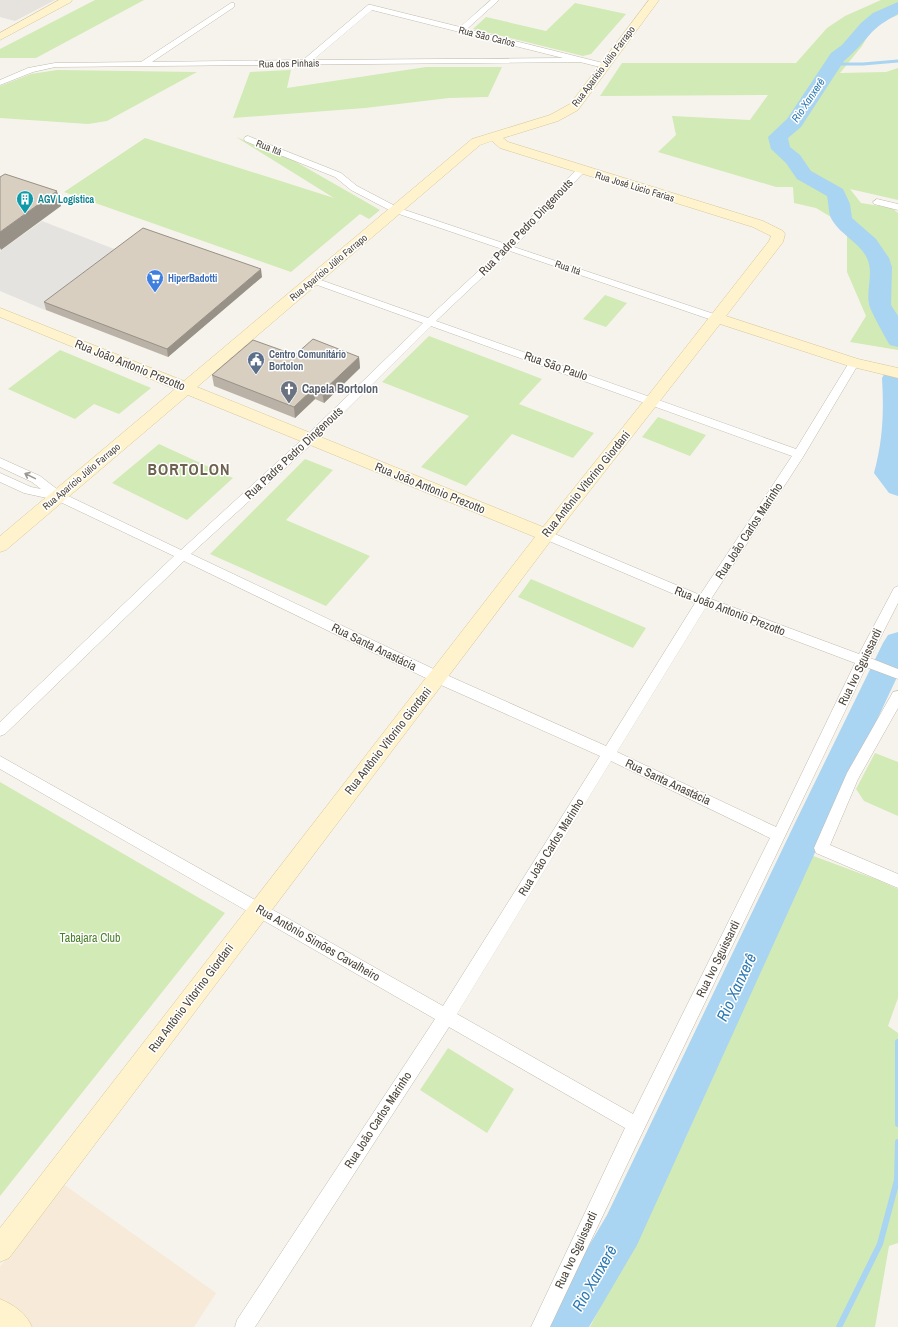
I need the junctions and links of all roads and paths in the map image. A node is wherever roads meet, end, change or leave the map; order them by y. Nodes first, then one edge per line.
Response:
1 (67, 0) edge
2 (495, 0) edge
3 (654, 0) edge
4 (231, 5) dead end
5 (462, 30) junction
6 (0, 37) edge
7 (580, 60) junction
8 (305, 63) junction
9 (142, 65) junction
10 (604, 66) junction
11 (0, 83) edge
12 (494, 136) junction
13 (248, 139) dead end
14 (582, 170) junction
15 (877, 202) dead end
16 (898, 207) edge
17 (396, 210) junction
18 (778, 234) joint
19 (509, 247) junction
20 (312, 280) junction
21 (0, 312) edge
22 (716, 318) junction
23 (429, 322) junction
24 (854, 363) junction
25 (898, 373) edge
26 (185, 388) junction
27 (653, 401) junction
28 (311, 438) junction
29 (798, 454) junction
30 (0, 462) edge
31 (0, 477) edge
32 (58, 496) junction
33 (546, 535) junction
34 (0, 546) edge
35 (183, 555) junction
36 (898, 591) edge
37 (703, 601) junction
38 (868, 663) junction
39 (895, 673) edge
40 (437, 677) junction
41 (898, 696) edge
42 (0, 730) edge
43 (609, 754) junction
44 (0, 762) edge
45 (779, 835) junction
46 (898, 881) edge
47 (259, 909) junction
48 (446, 1017) junction
49 (636, 1125) junction
50 (0, 1249) edge
51 (0, 1313) edge
52 (18, 1327) edge
53 (244, 1327) edge
54 (540, 1327) edge

1 - 6 street
2 - 5 street
3 - 10 street, Rua Aparício Júlio Farrapo
4 - 9 street
5 - 7 street, Rua São Carlos
5 - 8 street, Rua São Carlos
7 - 8 street, Rua dos Pinhais
7 - 10 street, Rua São Carlos
8 - 9 street, Rua dos Pinhais
9 - 11 street, Rua dos Pinhais
10 - 12 street, Rua Aparício Júlio Farrapo
12 - 14 street, Rua José Lúcio Farias
12 - 17 street, Rua Aparício Júlio Farrapo
13 - 17 street, Rua Itá
14 - 18 street, Rua José Lúcio Farias
14 - 19 street, Rua Padre Pedro Dingenouts
15 - 16 street
17 - 19 street, Rua Itá
17 - 20 street, Rua Aparício Júlio Farrapo
18 - 22 street, Rua Antônio Vitorino Giordani
19 - 22 street, Rua Itá
19 - 23 street, Rua Padre Pedro Dingenouts
20 - 23 street, Rua São Paulo
20 - 26 street, Rua Aparício Júlio Farrapo
21 - 26 street, Rua João Antonio Prezotto
22 - 24 street, Rua Itá
22 - 27 street, Rua Antônio Vitorino Giordani
23 - 27 street, Rua São Paulo
23 - 28 street, Rua Padre Pedro Dingenouts
24 - 25 street, Rua Itá
24 - 29 street, Rua João Carlos Marinho
26 - 28 street, Rua João Antonio Prezotto
26 - 32 street, Rua Aparício Júlio Farrapo
27 - 29 street, Rua São Paulo
27 - 33 street, Rua Antônio Vitorino Giordani
28 - 33 street, Rua João Antonio Prezotto
28 - 35 street, Rua Padre Pedro Dingenouts
29 - 37 street, Rua João Carlos Marinho
32 -> 30 street, Rua Santa Anastácia
31 - 32 street, Rua Santa Anastácia
32 - 34 street, Rua Aparício Júlio Farrapo
32 - 35 street, Rua Santa Anastácia
33 - 37 street, Rua João Antonio Prezotto
33 - 40 street, Rua Antônio Vitorino Giordani
35 - 40 street, Rua Santa Anastácia
35 - 42 street, Rua Padre Pedro Dingenouts
36 - 38 street, Rua Ivo Sguissardi
37 - 38 street, Rua João Antonio Prezotto
37 - 43 street, Rua João Carlos Marinho
38 - 39 street, Rua João Antonio Prezotto
38 - 45 street, Rua Ivo Sguissardi
40 - 43 street, Rua Santa Anastácia
40 - 47 street, Rua Antônio Vitorino Giordani
41 - 46 street
43 - 45 street, Rua Santa Anastácia
43 - 48 street, Rua João Carlos Marinho
44 - 47 street, Rua Antônio Simões Cavalheiro
45 - 49 street, Rua Ivo Sguissardi
47 - 48 street, Rua Antônio Simões Cavalheiro
47 - 50 street, Rua Antônio Vitorino Giordani
48 - 49 street, Rua Antônio Simões Cavalheiro
48 - 53 street, Rua João Carlos Marinho
49 - 54 street, Rua Ivo Sguissardi
51 - 52 street

